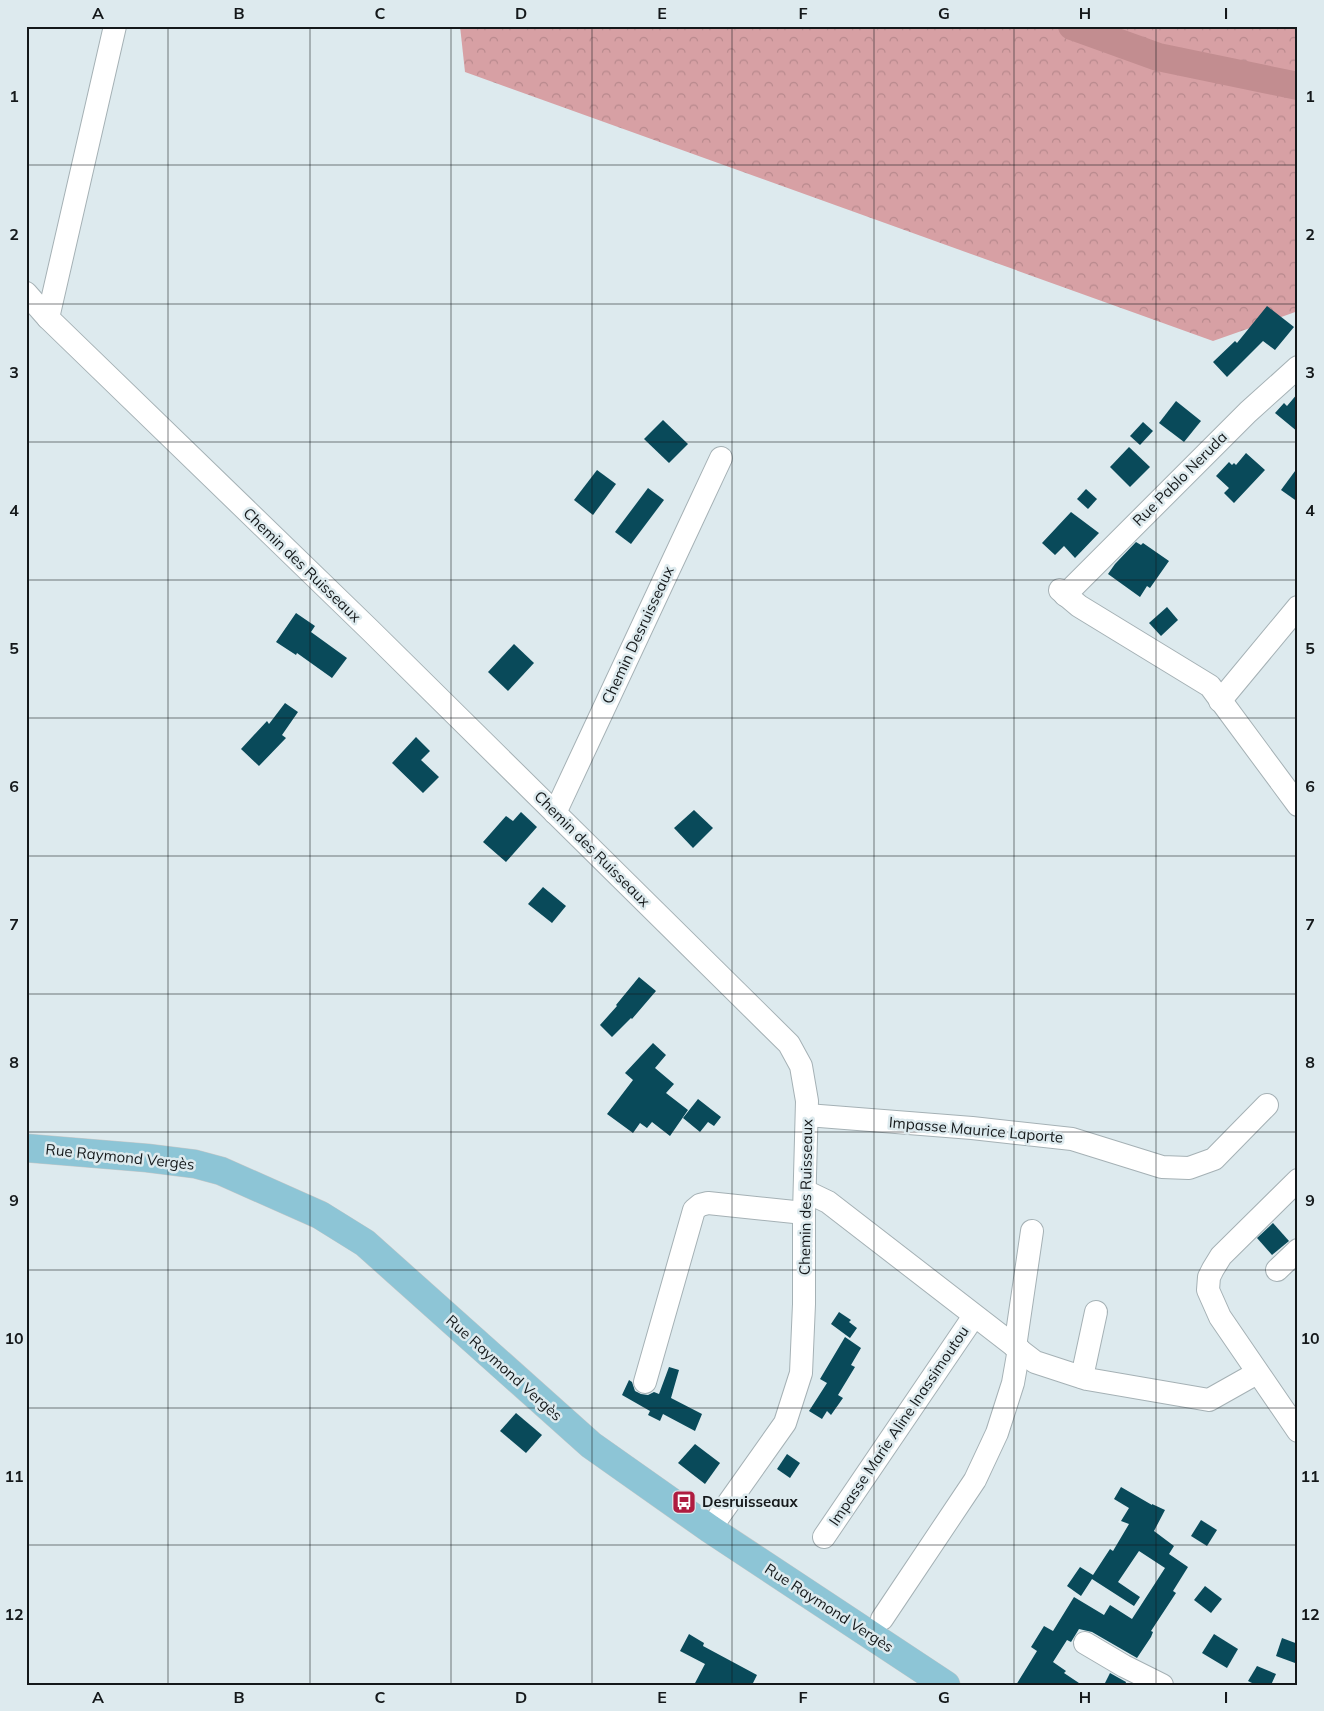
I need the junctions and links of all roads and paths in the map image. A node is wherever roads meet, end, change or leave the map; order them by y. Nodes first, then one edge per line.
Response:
1 (115, 26) edge
2 (26, 293) edge
3 (48, 318) junction
4 (1298, 367) edge
5 (721, 458) dead end
6 (1298, 607) edge
7 (1220, 701) junction
8 (1298, 805) edge
9 (555, 813) junction
10 (1267, 1105) dead end
11 (807, 1116) junction
12 (26, 1148) edge
13 (1298, 1180) edge
14 (805, 1191) junction
15 (804, 1213) junction
16 (1032, 1231) dead end
17 (1298, 1250) edge
18 (1277, 1270) dead end
19 (1096, 1312) dead end
20 (974, 1316) junction
21 (1017, 1348) junction
22 (1257, 1373) junction
23 (1082, 1377) junction
24 (645, 1382) dead end
25 (1298, 1431) edge
26 (710, 1529) junction
27 (824, 1536) dead end
28 (882, 1619) dead end
29 (1085, 1643) dead end
30 (946, 1685) edge
31 (1162, 1685) edge

1 - 3 street
2 - 3 street, Chemin des Ruisseaux
3 - 9 street, Chemin des Ruisseaux
4 - 7 street, Rue Pablo Neruda
5 - 9 street, Chemin Desruisseaux
6 - 7 street
7 - 8 street, Rue Pablo Neruda
9 - 11 street, Chemin des Ruisseaux
10 - 11 street, Impasse Maurice Laporte
11 - 14 street, Chemin des Ruisseaux
12 - 26 main road, Rue Raymond Vergès
13 - 22 street
14 - 15 street, Chemin des Ruisseaux
14 - 20 street
15 - 24 street
15 - 26 street, Chemin des Ruisseaux
16 - 21 street
17 - 18 street
19 - 23 street
20 - 21 street
20 - 27 street, Impasse Marie Aline Inassimoutou
21 - 23 street
21 - 28 street
22 - 23 street
22 - 25 street
26 - 30 main road, Rue Raymond Vergès
29 - 31 street

